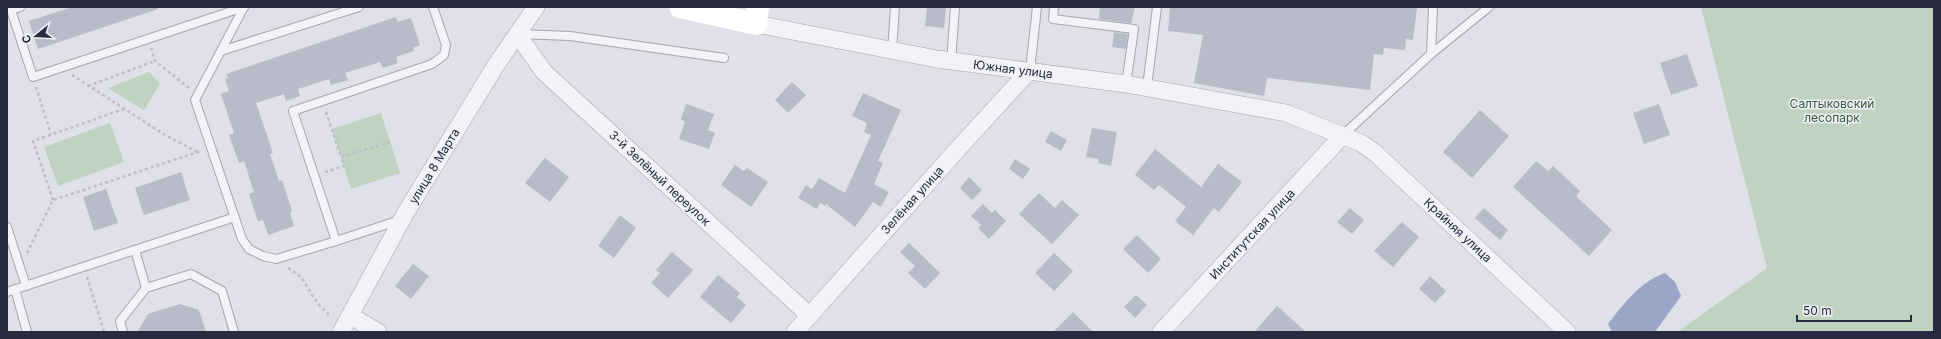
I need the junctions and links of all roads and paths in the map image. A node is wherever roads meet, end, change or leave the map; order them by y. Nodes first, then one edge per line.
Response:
1 (20, 7) edge
2 (244, 7) edge
3 (359, 7) edge
4 (433, 7) edge
5 (536, 7) edge
6 (680, 7) edge
7 (895, 7) edge
8 (955, 7) edge
9 (1037, 7) edge
10 (1054, 7) edge
11 (1157, 7) edge
12 (1432, 7) edge
13 (1489, 7) edge
14 (757, 16) edge
15 (517, 34) junction
16 (147, 40) junction
17 (221, 51) junction
18 (892, 51) junction
19 (1431, 54) junction
20 (724, 58) dead end
21 (155, 61) junction
22 (951, 62) junction
23 (60, 69) junction
24 (1030, 70) junction
25 (33, 77) junction
26 (1126, 84) junction
27 (88, 86) junction
28 (1147, 87) junction
29 (197, 95) junction
30 (323, 101) junction
31 (124, 109) junction
32 (51, 134) junction
33 (1344, 135) junction
34 (390, 142) dead end
35 (211, 147) junction
36 (198, 152) junction
37 (341, 157) junction
38 (315, 176) junction
39 (53, 200) junction
40 (235, 218) junction
41 (401, 220) junction
42 (7, 227) edge
43 (336, 240) junction
44 (135, 250) junction
45 (276, 259) junction
46 (84, 267) junction
47 (20, 268) junction
48 (26, 286) junction
49 (146, 288) junction
50 (11, 291) edge
51 (810, 316) junction
52 (345, 326) edge
53 (28, 332) edge
54 (104, 332) edge
55 (124, 332) edge
56 (234, 332) edge
57 (378, 332) edge
58 (795, 332) edge
59 (1161, 332) edge
60 (1567, 332) edge

1 - 25 lane
2 - 16 lane
2 - 17 lane
3 - 17 lane
4 - 30 lane
5 - 15 street, улица 8 Марта
6 - 14 street, Южная улица
7 - 18 lane
8 - 22 lane
9 - 24 lane
10 - 26 lane
11 - 28 lane
12 - 19 lane
13 - 19 lane
14 - 18 street, Южная улица
15 - 20 lane
15 - 41 street, улица 8 Марта
15 - 51 street, 3-й Зелёный переулок
16 - 21 path
16 - 23 lane
17 - 29 lane
18 - 22 street, Южная улица
19 - 33 lane
21 - 27 path
21 - 29 path
22 - 24 street, Южная улица
23 - 25 lane
23 - 27 path
24 - 26 street, Южная улица
24 - 51 street, Зелёная улица
25 - 32 path
26 - 28 street, Южная улица
27 - 31 path
28 - 33 street, Южная улица
29 - 35 lane
30 - 37 path
30 - 38 lane
31 - 32 path
31 - 36 path
32 - 39 path
33 - 59 street, Институтская улица
33 - 60 street, Крайняя улица
34 - 37 path
35 - 36 path
35 - 40 lane
36 - 39 path
37 - 38 path
38 - 43 lane
39 - 47 path
40 - 44 lane
40 - 45 lane
41 - 43 lane
41 - 52 street, улица 8 Марта
42 - 47 lane
43 - 45 lane
44 - 46 lane
44 - 49 lane
45 - 52 path
46 - 48 lane
46 - 54 path
47 - 48 lane
48 - 50 lane
49 - 55 lane
49 - 56 lane
50 - 53 lane
51 - 58 street, Зелёная улица
52 - 57 street

